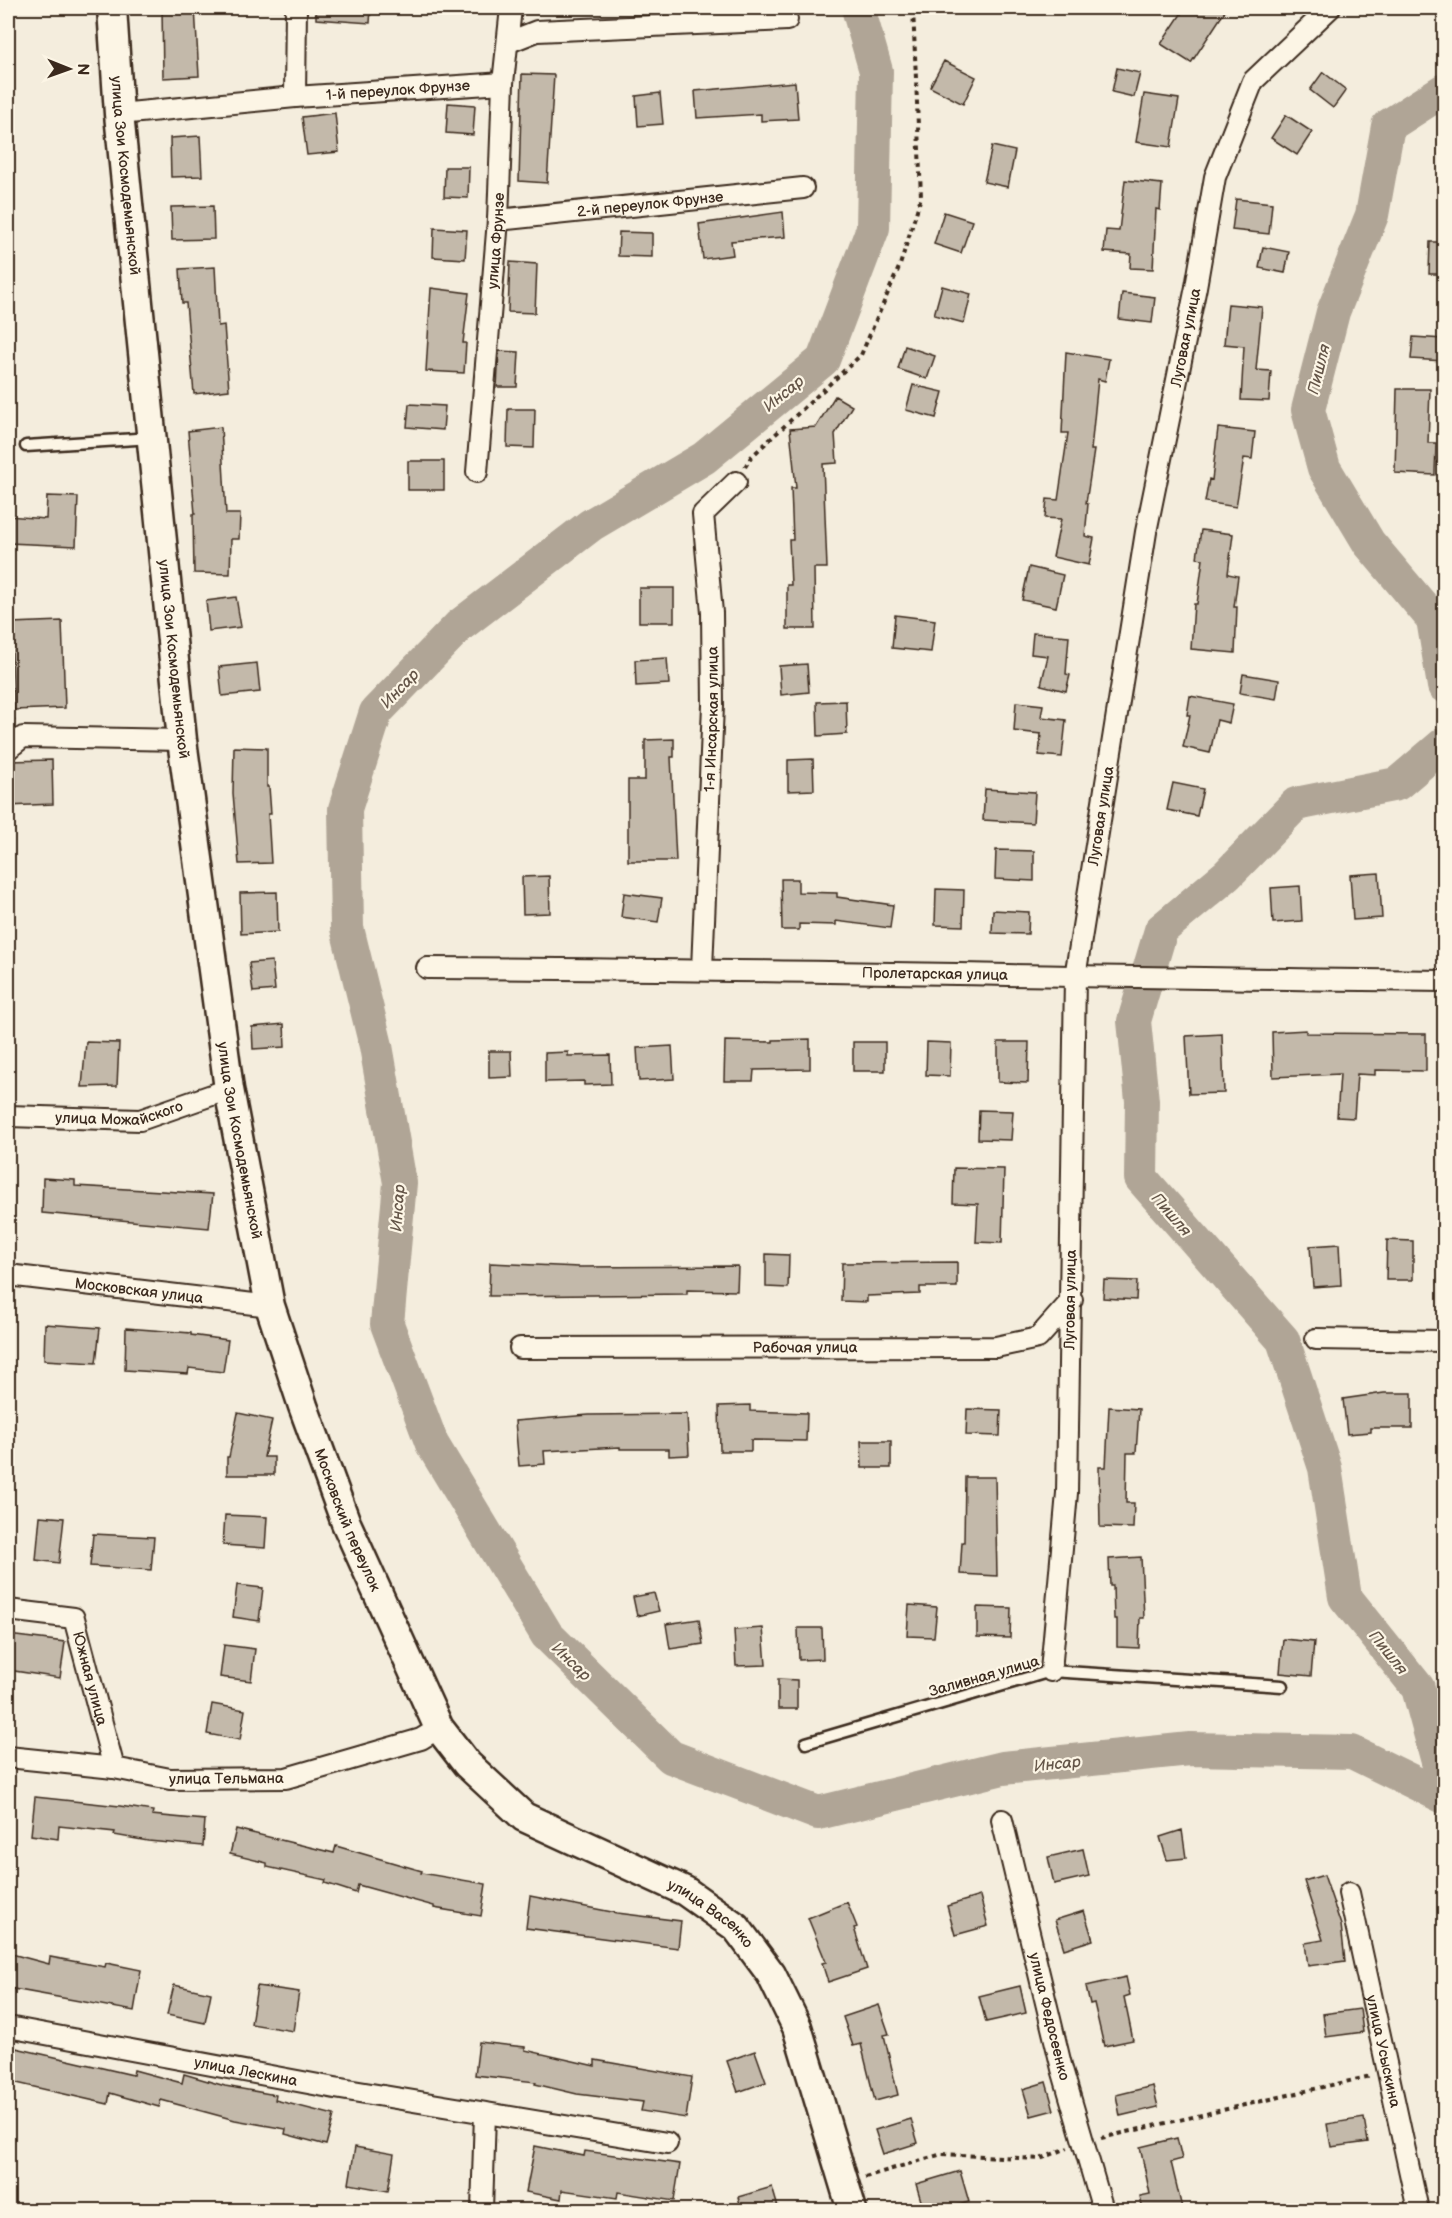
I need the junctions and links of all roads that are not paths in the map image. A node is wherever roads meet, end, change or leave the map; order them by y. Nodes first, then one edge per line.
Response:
1 (112, 8) edge
2 (296, 8) edge
3 (511, 8) edge
4 (1330, 8) edge
5 (787, 20) dead end
6 (509, 42) junction
7 (503, 83) junction
8 (295, 97) junction
9 (119, 114) junction
10 (803, 188) dead end
11 (498, 220) junction
12 (152, 438) junction
13 (26, 446) dead end
14 (477, 472) dead end
15 (736, 482) road end
16 (182, 740) junction
17 (8, 748) edge
18 (427, 968) dead end
19 (702, 969) junction
20 (1075, 977) junction
21 (1444, 981) edge
22 (229, 1089) junction
23 (8, 1116) edge
24 (8, 1275) edge
25 (1072, 1300) junction
26 (270, 1306) junction
27 (1316, 1339) dead end
28 (1444, 1341) edge
29 (520, 1348) dead end
30 (8, 1610) edge
31 (1051, 1671) junction
32 (1282, 1686) dead end
33 (439, 1728) junction
34 (806, 1743) dead end
35 (8, 1756) edge
36 (114, 1768) junction
37 (1002, 1820) dead end
38 (1349, 1893) dead end
39 (8, 2027) edge
40 (485, 2114) junction
41 (667, 2143) dead end
42 (482, 2211) edge
43 (852, 2211) edge
44 (1103, 2211) edge
45 (1418, 2211) edge

1 - 9 street, улица Зои Космодемьянской
2 - 8 street
3 - 6 street, улица Фрунзе
4 - 20 street, Луговая улица
5 - 6 street
6 - 7 street, улица Фрунзе
7 - 8 street, 1-й переулок Фрунзе
7 - 11 street, улица Фрунзе
8 - 9 street, 1-й переулок Фрунзе
9 - 12 street, улица Зои Космодемьянской
10 - 11 street, 2-й переулок Фрунзе
11 - 14 street, улица Фрунзе
12 - 13 lane
12 - 16 street, улица Зои Космодемьянской
15 - 19 street, 1-я Инсарская улица
16 - 17 street
16 - 22 street, улица Зои Космодемьянской
18 - 19 street, Пролетарская улица
19 - 20 street, Пролетарская улица
20 - 21 street, Пролетарская улица
20 - 25 street, Луговая улица
22 - 23 street, улица Можайского
22 - 26 street, улица Зои Космодемьянской
24 - 26 street, Московская улица
25 - 29 street, Рабочая улица
25 - 31 street, Луговая улица
26 - 33 street, Московский переулок
27 - 28 street
30 - 36 street, Южная улица
31 - 32 lane, Заливная улица
31 - 34 lane, Заливная улица
33 - 36 street, улица Тельмана
33 - 43 street, улица Васенко
35 - 36 street, улица Тельмана
37 - 44 street, улица Федосеенко
38 - 45 street, улица Усыскина
39 - 40 street, улица Лескина
40 - 41 street, улица Лескина
40 - 42 street

